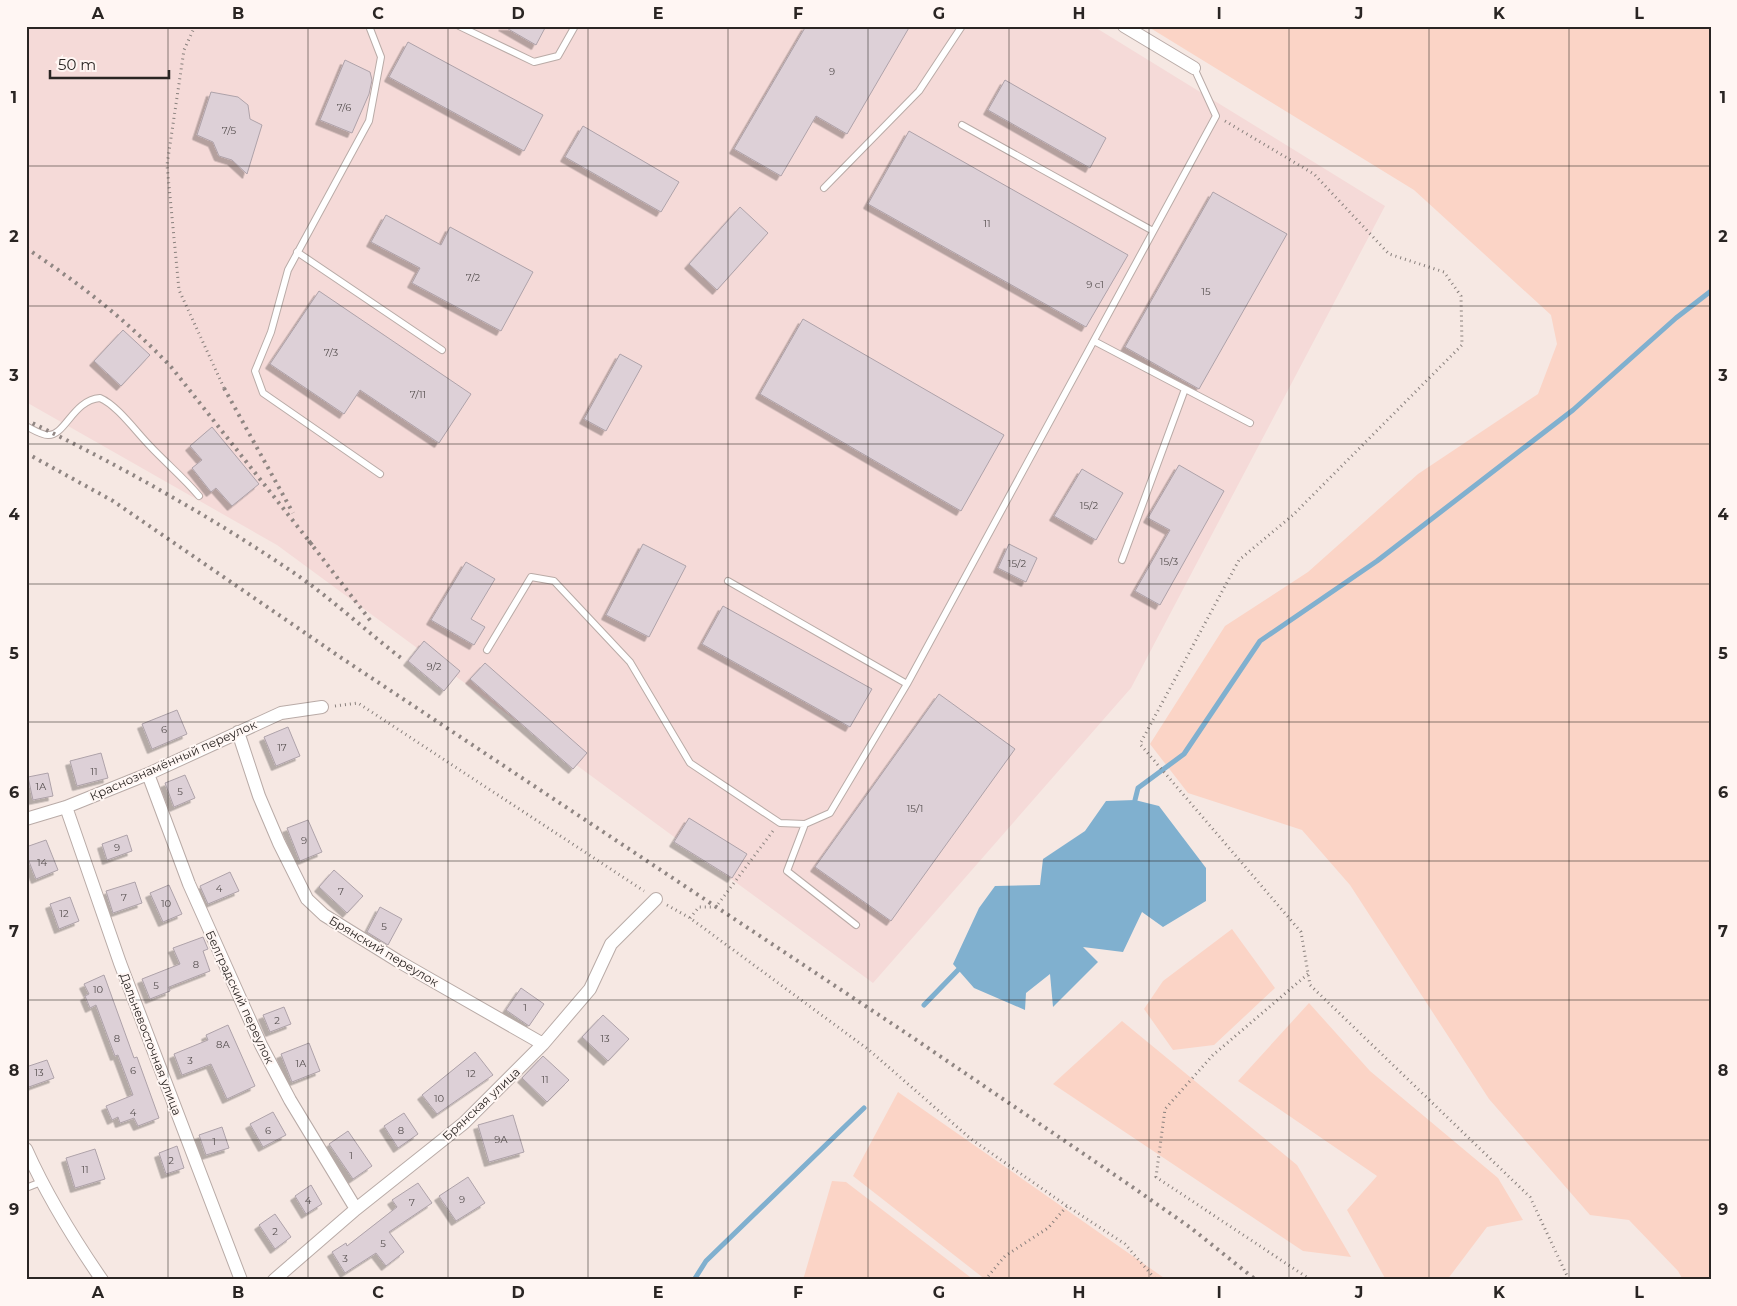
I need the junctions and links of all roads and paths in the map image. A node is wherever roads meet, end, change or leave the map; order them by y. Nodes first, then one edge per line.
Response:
1 (195, 26) edge
2 (369, 26) edge
3 (459, 26) edge
4 (575, 26) edge
5 (962, 26) edge
6 (1124, 26) edge
7 (1194, 68) joint
8 (1216, 116) junction
9 (962, 125) dead end
10 (824, 188) dead end
11 (1153, 231) junction
12 (297, 252) junction
13 (1094, 341) junction
14 (442, 350) dead end
15 (224, 388) dead end
16 (1185, 389) junction
17 (1250, 423) dead end
18 (26, 426) edge
19 (380, 474) dead end
20 (199, 496) dead end
21 (1122, 560) dead end
22 (728, 581) dead end
23 (487, 650) dead end
24 (907, 684) junction
25 (322, 707) joint
26 (238, 732) junction
27 (148, 774) junction
28 (66, 807) junction
29 (26, 819) edge
30 (780, 823) junction
31 (805, 824) junction
32 (656, 899) junction
33 (690, 918) junction
34 (856, 925) dead end
35 (1308, 973) junction
36 (543, 1044) junction
37 (26, 1149) edge
38 (41, 1182) junction
39 (26, 1188) edge
40 (1067, 1206) junction
41 (356, 1209) junction
42 (102, 1280) edge
43 (242, 1280) edge
44 (274, 1280) edge
45 (985, 1280) edge
46 (1156, 1280) edge
47 (1311, 1280) edge
48 (1570, 1280) edge

1 - 15 path
2 - 12 lane
3 - 4 lane
5 - 10 lane
6 - 7 street
7 - 8 lane
8 - 11 lane
8 - 35 path
9 - 11 lane
11 - 13 lane
12 - 14 lane
12 - 19 lane
13 - 16 lane
13 - 24 lane
16 - 17 lane
16 - 21 lane
18 - 20 lane
22 - 24 lane
23 - 30 lane
24 - 31 lane
25 - 26 street, Краснознамённый переулок
25 - 32 path
26 - 27 street, Краснознамённый переулок
26 - 36 street, Брянский переулок
27 - 28 street, Краснознамённый переулок
27 - 41 street, Белградский переулок
28 - 29 street, Краснознамённый переулок
28 - 43 street, Дальневосточная улица
30 - 31 lane
30 - 33 path
31 - 34 lane
32 - 33 path
32 - 36 street, Брянская улица
33 - 40 path
35 - 47 path
35 - 48 path
36 - 41 street, Брянская улица
37 - 38 street
38 - 39 lane
38 - 42 street
40 - 45 path
40 - 46 path
41 - 44 street, Брянская улица

